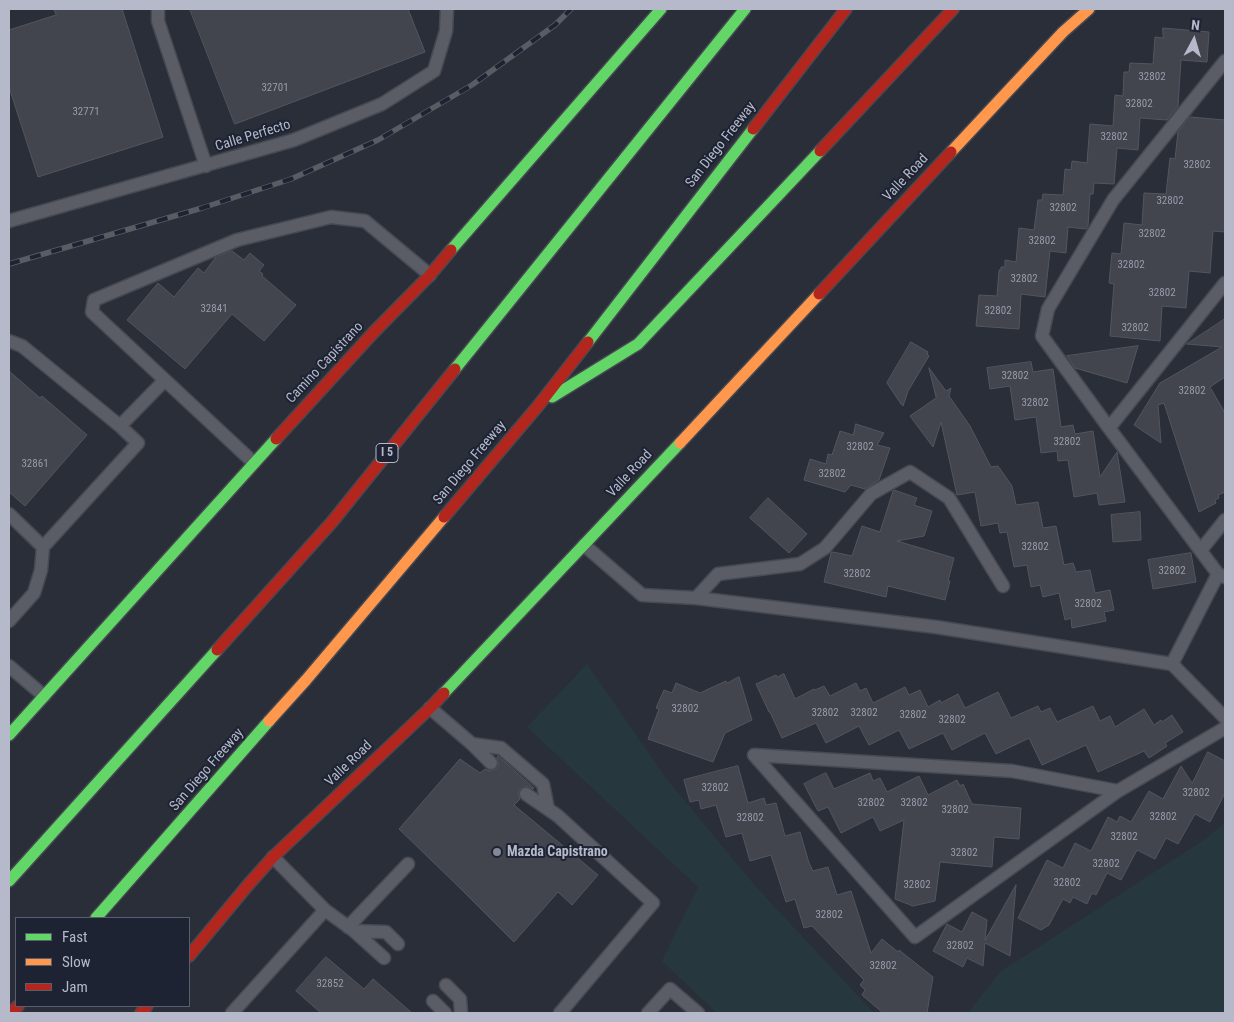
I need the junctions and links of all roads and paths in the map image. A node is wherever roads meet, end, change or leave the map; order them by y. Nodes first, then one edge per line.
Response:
1 (158, 9) edge
2 (446, 9) edge
3 (661, 9) edge
4 (745, 9) edge
5 (846, 9) edge
6 (952, 9) edge
7 (1089, 9) edge
8 (1225, 61) edge
9 (206, 166) junction
10 (10, 218) edge
11 (430, 275) junction
12 (1225, 284) edge
13 (9, 341) edge
14 (165, 380) junction
15 (538, 406) junction
16 (120, 426) junction
17 (1109, 428) junction
18 (254, 463) junction
19 (9, 514) edge
20 (1225, 520) edge
21 (584, 545) junction
22 (43, 547) junction
23 (1201, 550) junction
24 (1222, 575) edge
25 (1003, 586) dead end
26 (696, 598) junction
27 (9, 621) edge
28 (1172, 664) junction
29 (9, 666) edge
30 (44, 696) junction
31 (430, 708) junction
32 (1225, 718) edge
33 (1225, 728) edge
34 (9, 735) edge
35 (472, 744) junction
36 (491, 763) dead end
37 (1118, 791) junction
38 (526, 794) dead end
39 (548, 809) junction
40 (273, 857) junction
41 (408, 864) dead end
42 (9, 881) edge
43 (326, 910) junction
44 (97, 917) edge
45 (351, 929) junction
46 (398, 944) dead end
47 (190, 955) edge
48 (384, 958) dead end
49 (446, 985) dead end
50 (433, 1001) dead end
51 (232, 1013) edge
52 (445, 1013) edge
53 (461, 1013) edge
54 (560, 1013) edge
55 (648, 1013) edge
56 (698, 1013) edge

1 - 9 lane
2 - 9 lane, Calle Perfecto
3 - 11 main road, Camino Capistrano
4 - 42 main road, I 5
5 - 15 main road, San Diego Freeway
6 - 15 main road
7 - 21 main road, Valle Road
8 - 17 lane
9 - 10 lane, Calle Perfecto
11 - 14 lane
11 - 18 main road, Camino Capistrano
12 - 17 lane
13 - 16 lane
14 - 16 lane
14 - 18 lane
15 - 44 main road, San Diego Freeway
16 - 22 lane
17 - 23 lane
18 - 30 main road, Camino Capistrano
19 - 22 lane
20 - 23 lane
21 - 26 lane
21 - 31 main road, Valle Road
22 - 27 lane
23 - 24 lane
24 - 28 lane
25 - 26 lane
26 - 28 lane
28 - 32 lane
29 - 30 lane
30 - 34 main road, Camino Capistrano
31 - 35 lane
31 - 40 main road, Valle Road
33 - 37 lane
35 - 36 lane
35 - 39 lane
37 - 37 lane
38 - 39 lane
39 - 54 lane
40 - 43 lane
40 - 47 main road, Valle Road
41 - 45 lane
43 - 45 lane
43 - 51 lane
45 - 46 lane
45 - 48 lane
49 - 53 lane
50 - 52 lane
55 - 56 lane

